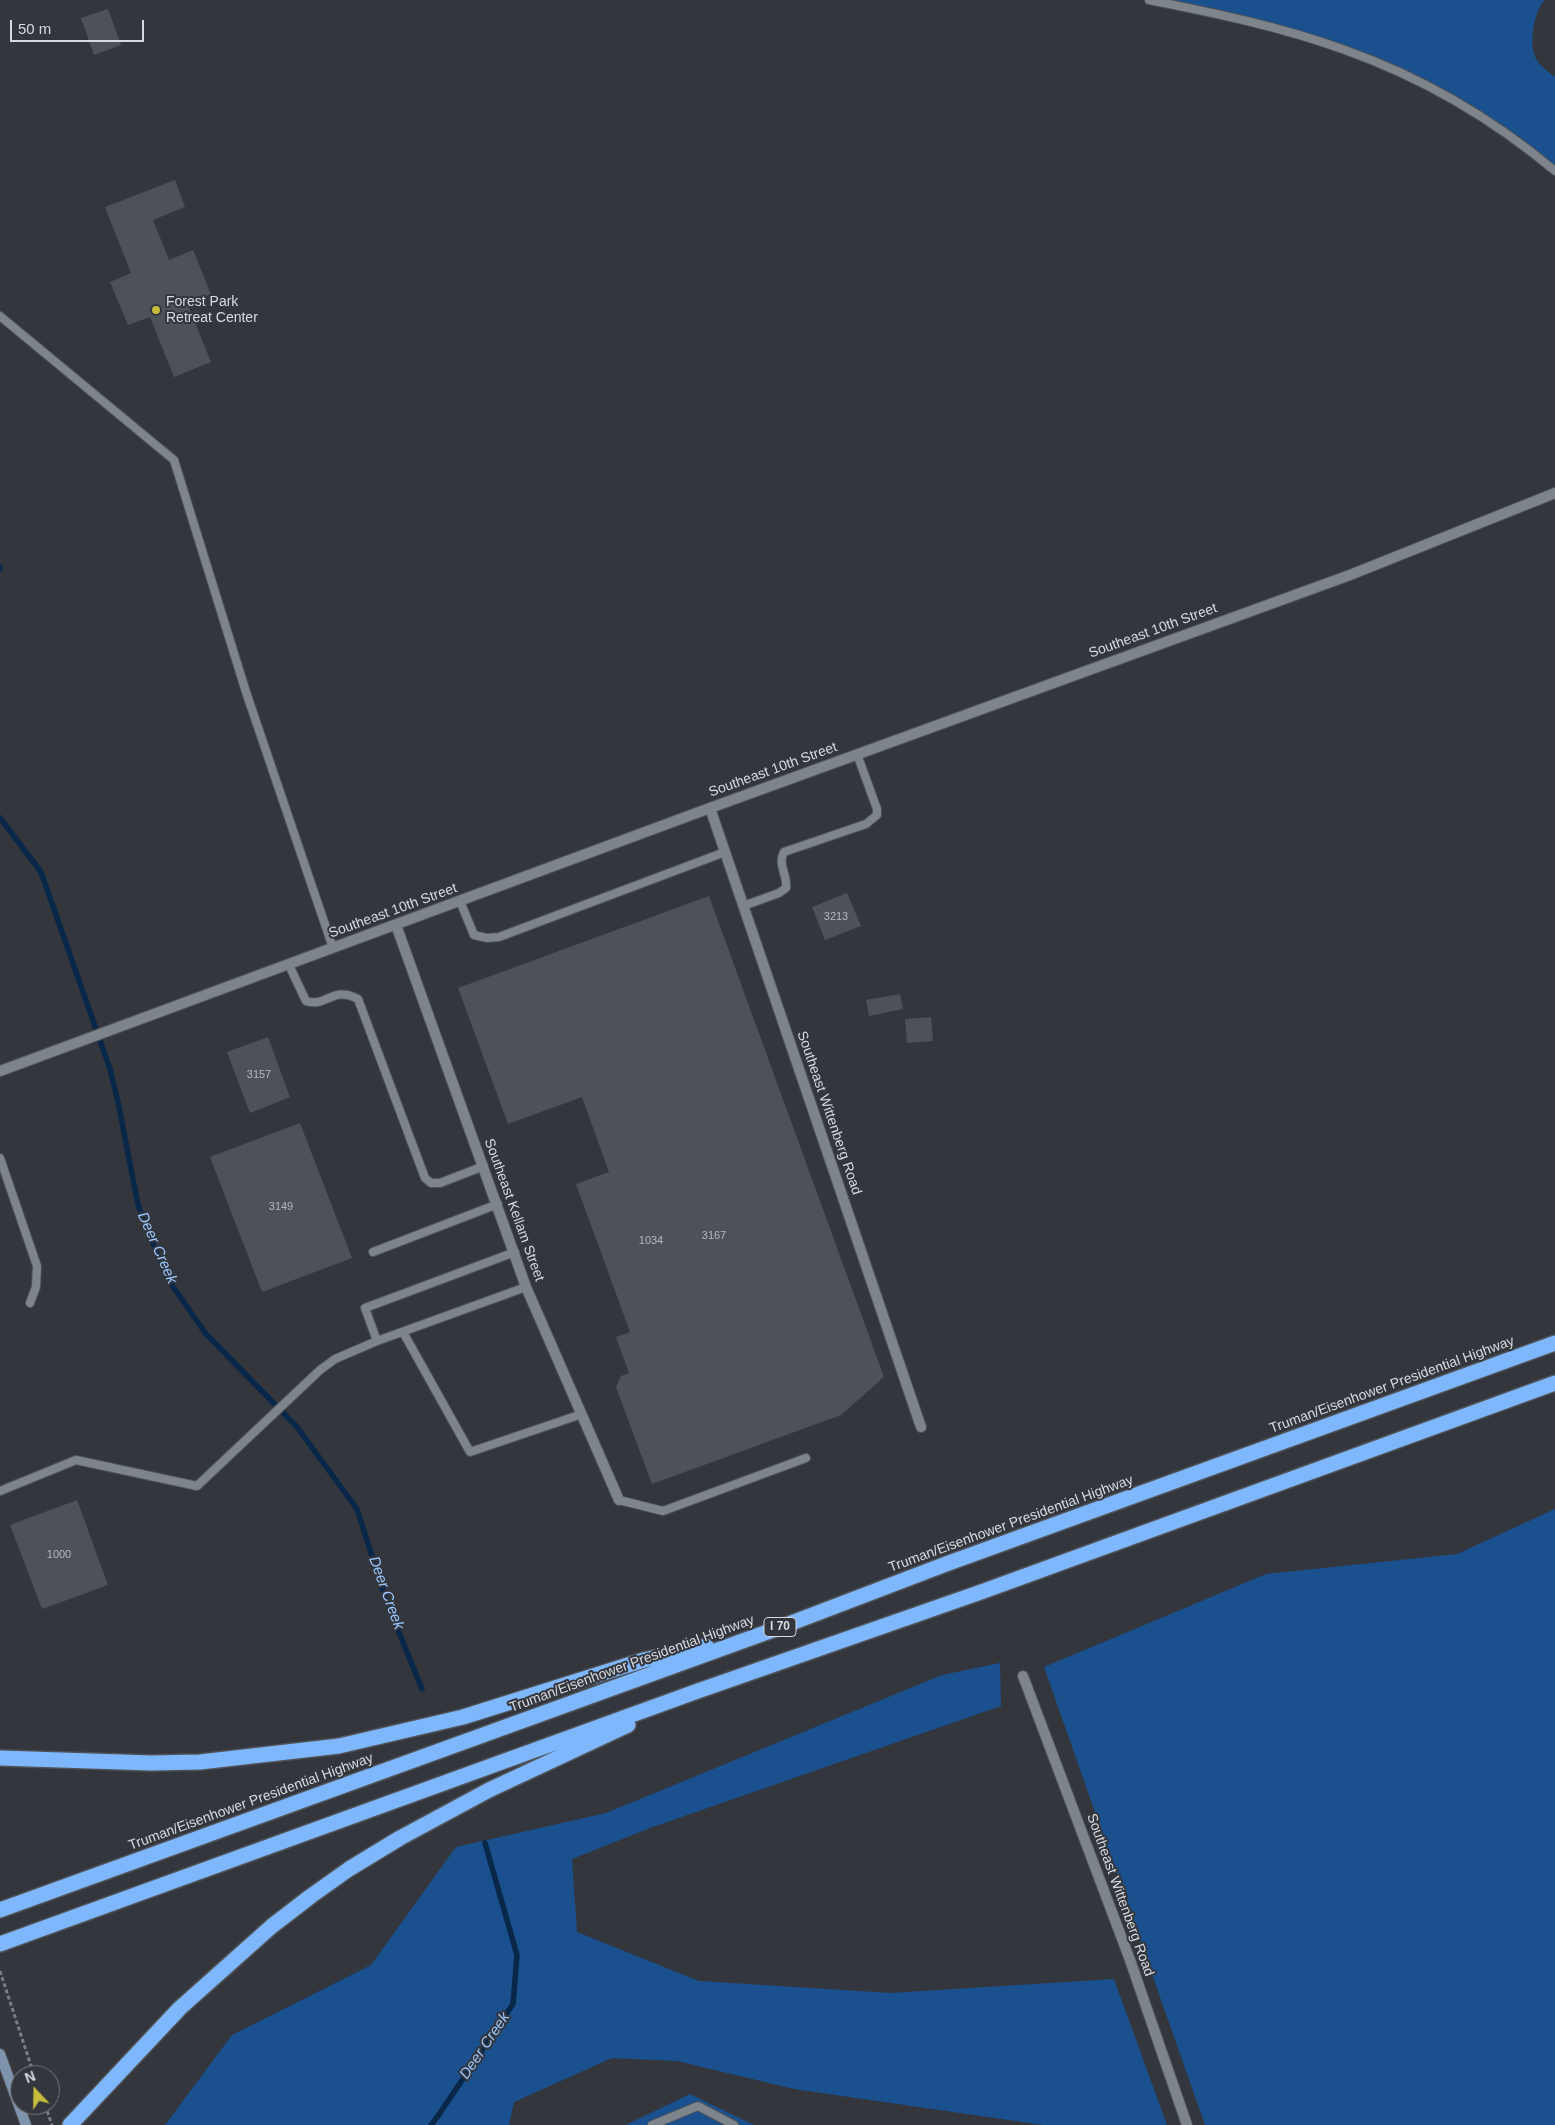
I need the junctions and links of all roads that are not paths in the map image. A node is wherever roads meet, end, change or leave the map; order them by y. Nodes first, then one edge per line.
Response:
1 (1149, 0) edge
2 (1555, 171) edge
3 (0, 316) edge
4 (1555, 493) edge
5 (857, 754) junction
6 (710, 808) junction
7 (725, 852) junction
8 (460, 901) junction
9 (744, 906) junction
10 (396, 925) junction
11 (333, 948) junction
12 (289, 964) junction
13 (0, 1071) edge
14 (0, 1158) edge
15 (484, 1166) junction
16 (498, 1204) junction
17 (373, 1252) dead end
18 (515, 1252) junction
19 (526, 1287) junction
20 (30, 1303) dead end
21 (402, 1332) junction
22 (377, 1341) junction
23 (1555, 1343) edge
24 (1555, 1383) edge
25 (582, 1414) junction
26 (921, 1428) dead end
27 (806, 1458) dead end
28 (0, 1491) edge
29 (619, 1500) joint
30 (773, 1630) junction
31 (1023, 1676) dead end
32 (695, 1692) junction
33 (0, 1758) edge
34 (2, 1910) edge
35 (0, 1944) edge
36 (0, 2054) edge
37 (26, 2125) edge
38 (70, 2125) edge
39 (652, 2125) edge
40 (734, 2125) edge
41 (1188, 2125) edge

1 - 2 lane
3 - 11 lane
4 - 5 street, Southeast 10th Street
5 - 6 street, Southeast 10th Street
5 - 9 lane
6 - 7 street, Southeast Wittenberg Road
6 - 8 street, Southeast 10th Street
7 - 8 lane
7 - 9 street, Southeast Wittenberg Road
8 - 10 street, Southeast 10th Street
9 - 26 street, Southeast Wittenberg Road
10 - 11 street, Southeast 10th Street
10 - 15 street, Southeast Kellam Street
11 - 12 street, Southeast 10th Street
12 - 13 street, Southeast 10th Street
12 - 15 lane
14 - 20 lane
15 - 16 street, Southeast Kellam Street
16 - 17 lane
16 - 18 street, Southeast Kellam Street
18 - 19 street, Southeast Kellam Street
18 - 22 lane
19 - 21 lane
19 - 25 street, Southeast Kellam Street
21 - 22 lane
21 - 25 lane
22 - 28 lane
23 - 30 highway, Truman/Eisenhower Presidential Highway / I 70
24 - 32 highway, I 70
25 - 29 street, Southeast Kellam Street
27 - 29 lane
30 - 33 highway
30 - 34 highway, Truman/Eisenhower Presidential Highway / I 70
31 - 41 street, Southeast Wittenberg Road
32 - 35 highway, I 70
32 - 38 highway
36 - 37 street
39 - 40 lane

